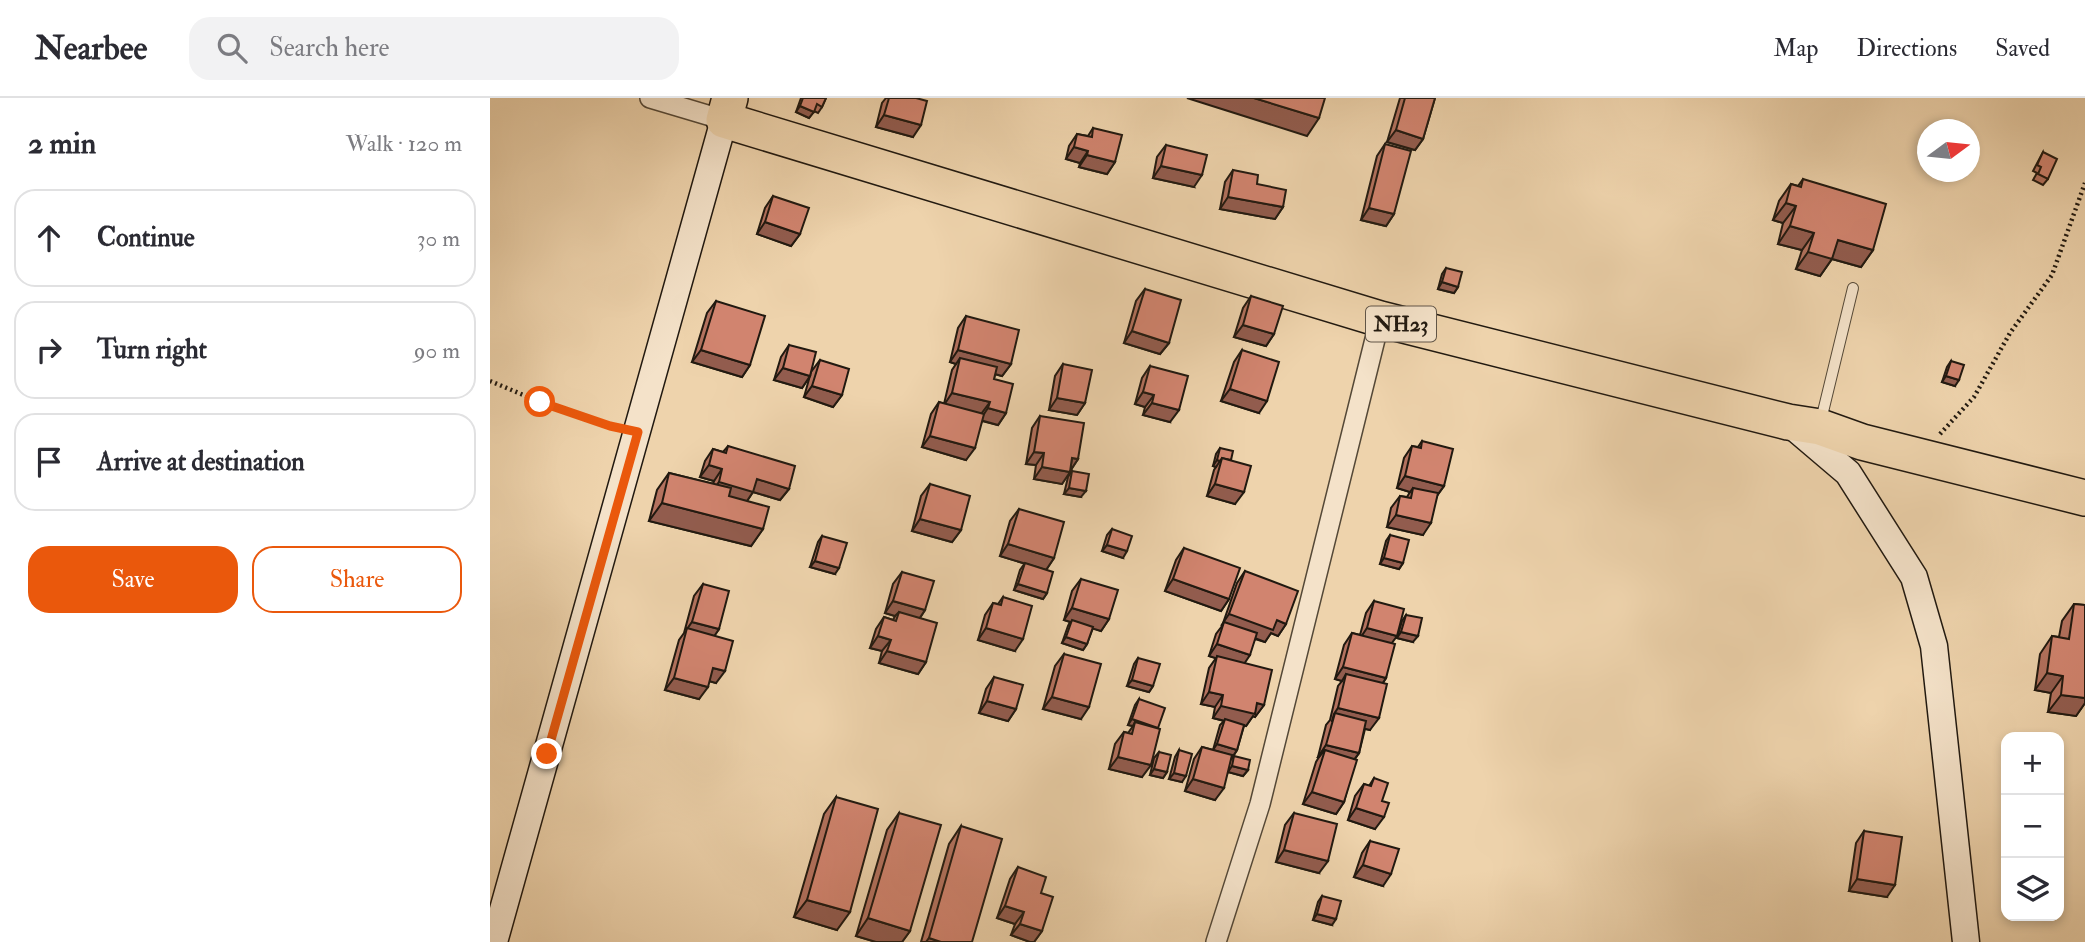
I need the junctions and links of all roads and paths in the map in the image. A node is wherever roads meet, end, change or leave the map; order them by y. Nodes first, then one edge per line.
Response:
1 (650, 98) edge
2 (727, 109) edge
3 (2085, 183) edge
4 (1853, 288) dead end
5 (1380, 319) junction
6 (490, 381) edge
7 (1804, 424) junction
8 (638, 432) junction
9 (1920, 455) junction
10 (2085, 498) edge
11 (494, 942) edge
12 (1216, 942) edge
13 (1966, 942) edge

1 - 2 street
2 - 5 highway, NH23
2 - 8 street
3 - 9 path
4 - 7 lane
5 - 7 highway, NH23
5 - 12 street
6 - 8 path
7 - 9 highway, NH23
7 - 13 street
8 - 11 street
9 - 10 highway, NH23

